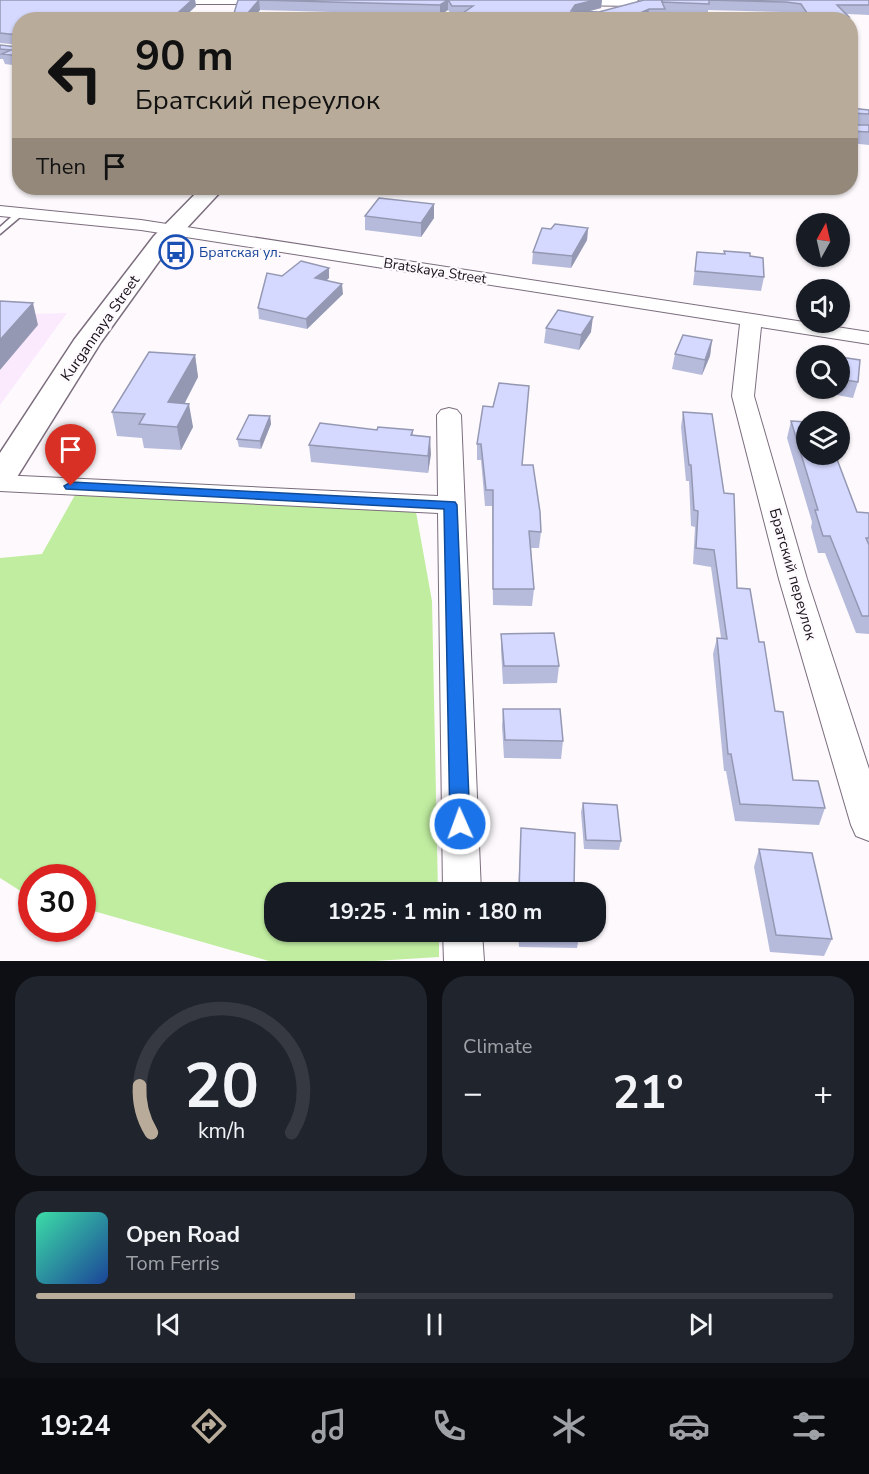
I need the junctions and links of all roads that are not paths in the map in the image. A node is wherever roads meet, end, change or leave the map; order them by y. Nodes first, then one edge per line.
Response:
1 (653, 0) edge
2 (282, 1) edge
3 (553, 1) edge
4 (153, 2) edge
5 (636, 3) junction
6 (605, 12) edge
7 (206, 195) edge
8 (0, 211) edge
9 (22, 212) junction
10 (0, 231) edge
11 (171, 231) junction
12 (752, 319) junction
13 (869, 338) edge
14 (449, 415) dead end
15 (0, 478) edge
16 (0, 483) edge
17 (450, 505) junction
18 (869, 825) edge
19 (462, 882) edge
20 (463, 942) edge
21 (464, 961) edge

1 - 5 main road
2 - 4 street
3 - 5 street
5 - 6 main road
7 - 11 main road, Kurgannaya Street
8 - 9 street, Bratskaya Street
9 - 10 lane
9 - 11 street, Bratskaya Street
11 - 12 street, Bratskaya Street
11 - 15 main road, Kurgannaya Street
12 - 13 street, Bratskaya Street
12 - 18 street, Братский переулок
14 - 17 street
16 - 17 street
17 - 19 street
20 - 21 street

